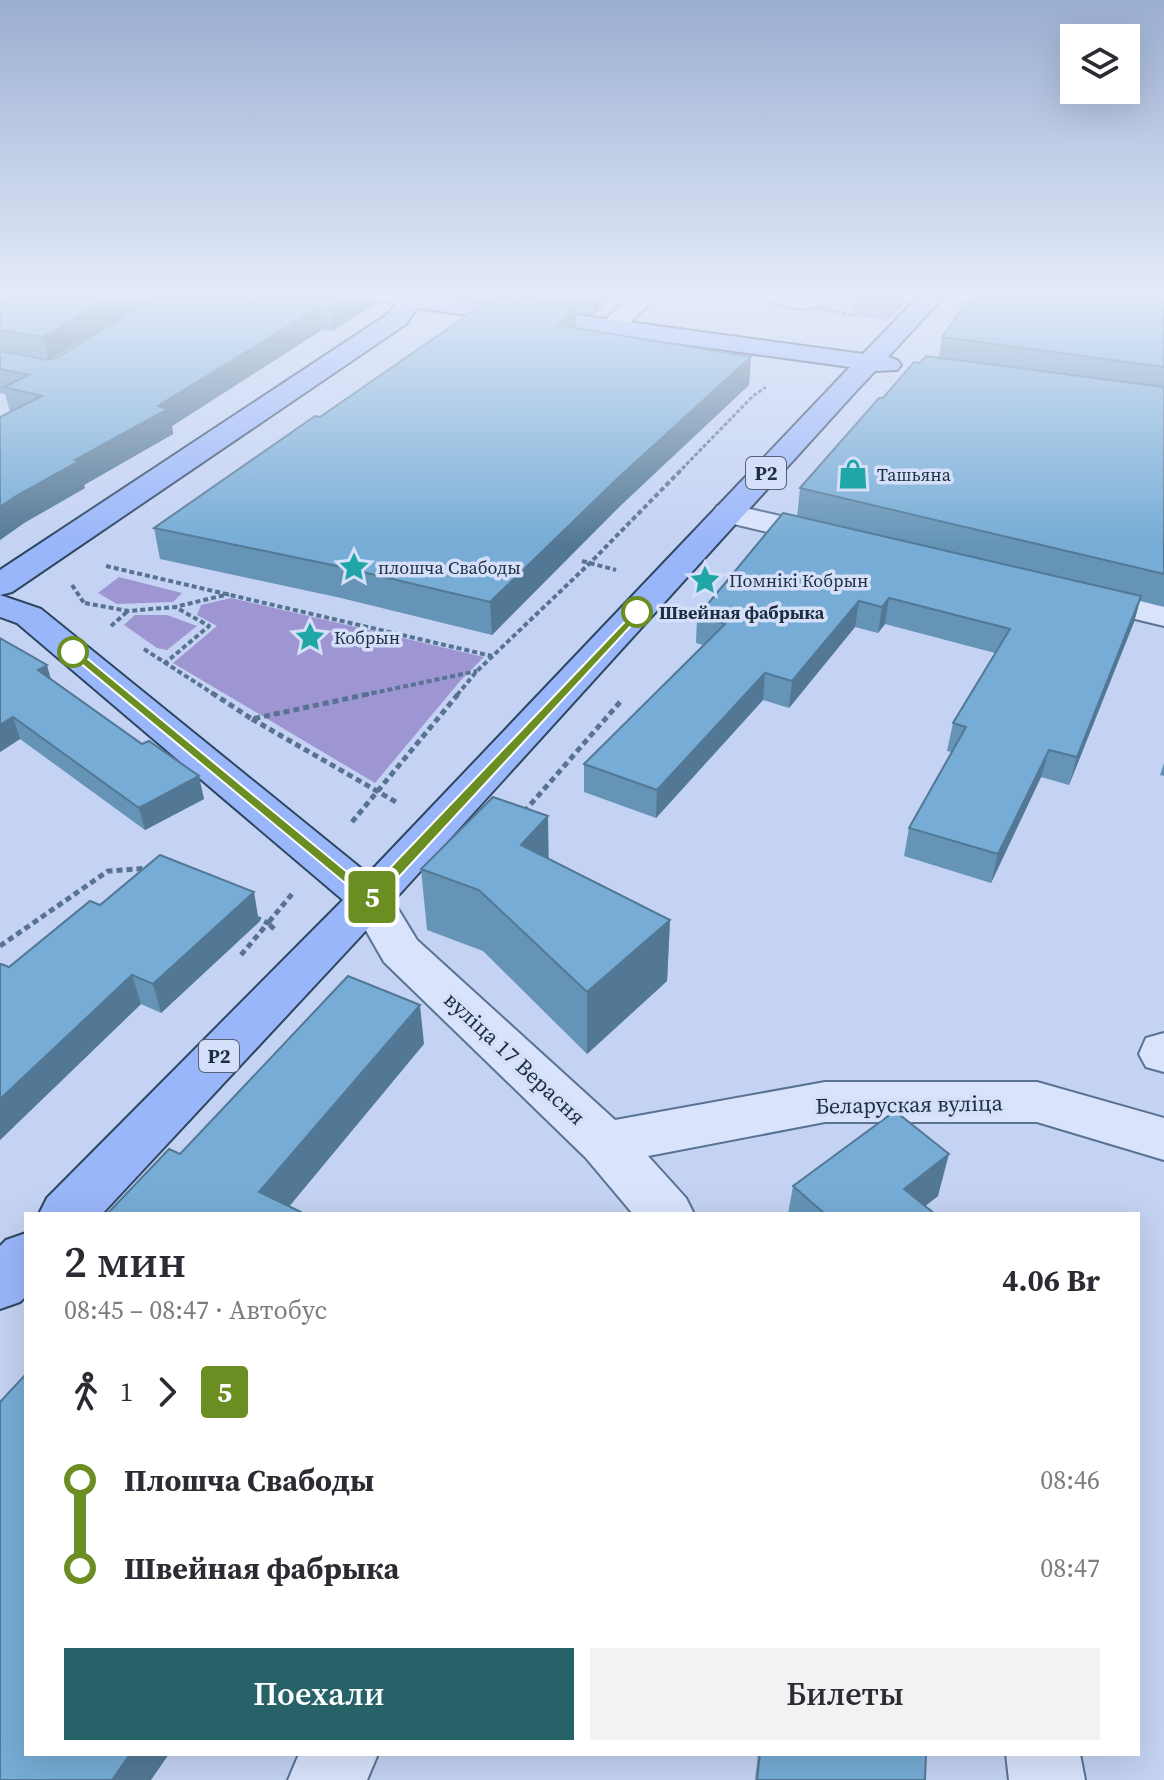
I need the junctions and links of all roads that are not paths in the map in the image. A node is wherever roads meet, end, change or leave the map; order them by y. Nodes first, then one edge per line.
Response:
1 (310, 378) edge
2 (854, 378) edge
3 (728, 513) junction
4 (862, 545) edge
5 (0, 585) edge
6 (1058, 591) edge
7 (0, 605) edge
8 (1164, 616) edge
9 (370, 899) junction
10 (1164, 1139) edge
11 (605, 1143) junction
12 (69, 1212) edge
13 (664, 1212) edge
14 (24, 1259) edge
15 (0, 1284) edge
16 (340, 1756) edge
17 (1043, 1756) edge
18 (326, 1780) edge
19 (1047, 1780) edge

1 - 5 main road
2 - 3 main road, Р2
3 - 4 street
3 - 9 main road, Р2
6 - 8 street
7 - 9 main road
9 - 11 street, вуліца 17 Верасня
9 - 12 main road, Р2
10 - 11 street, Беларуская вуліца
11 - 13 street, вуліца 17 Верасня
14 - 15 main road
16 - 18 street
17 - 19 street

